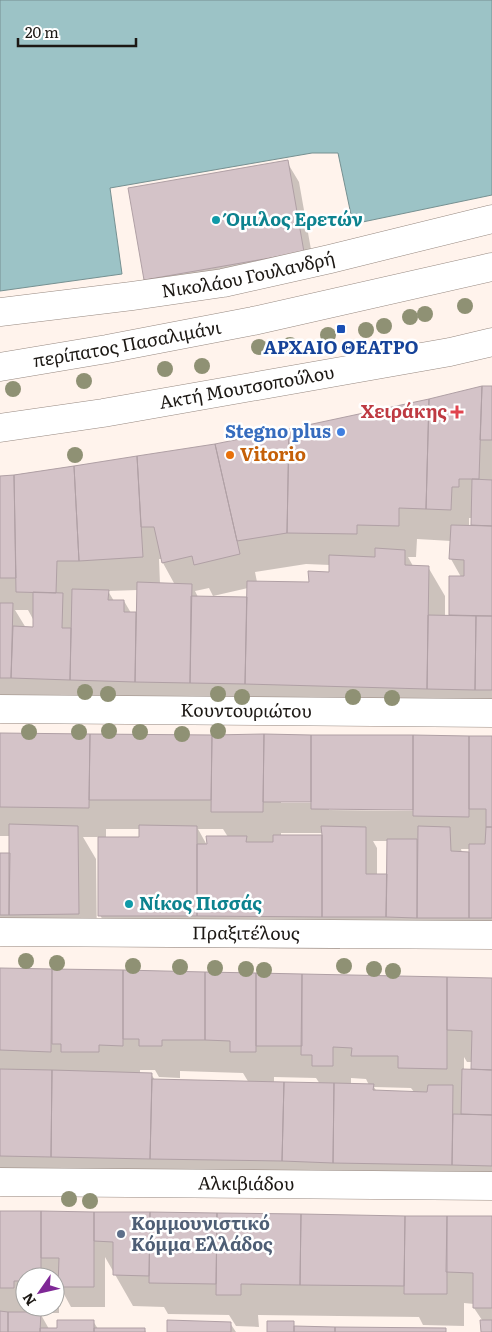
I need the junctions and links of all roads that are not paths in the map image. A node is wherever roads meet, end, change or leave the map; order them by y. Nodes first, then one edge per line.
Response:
1 (492, 219) edge
2 (492, 267) edge
3 (0, 312) edge
4 (492, 342) edge
5 (0, 366) edge
6 (0, 428) edge
7 (0, 709) edge
8 (492, 713) edge
9 (0, 932) edge
10 (492, 934) edge
11 (0, 1182) edge
12 (492, 1186) edge

1 - 3 street, Νικολάου Γουλανδρή
2 - 5 street, περίπατος Πασαλιμάνι
4 - 6 street, Ακτή Μουτσοπούλου
7 - 8 street, Κουντουριώτου
9 - 10 street, Πραξιτέλους
11 - 12 street, Αλκιβιάδου

